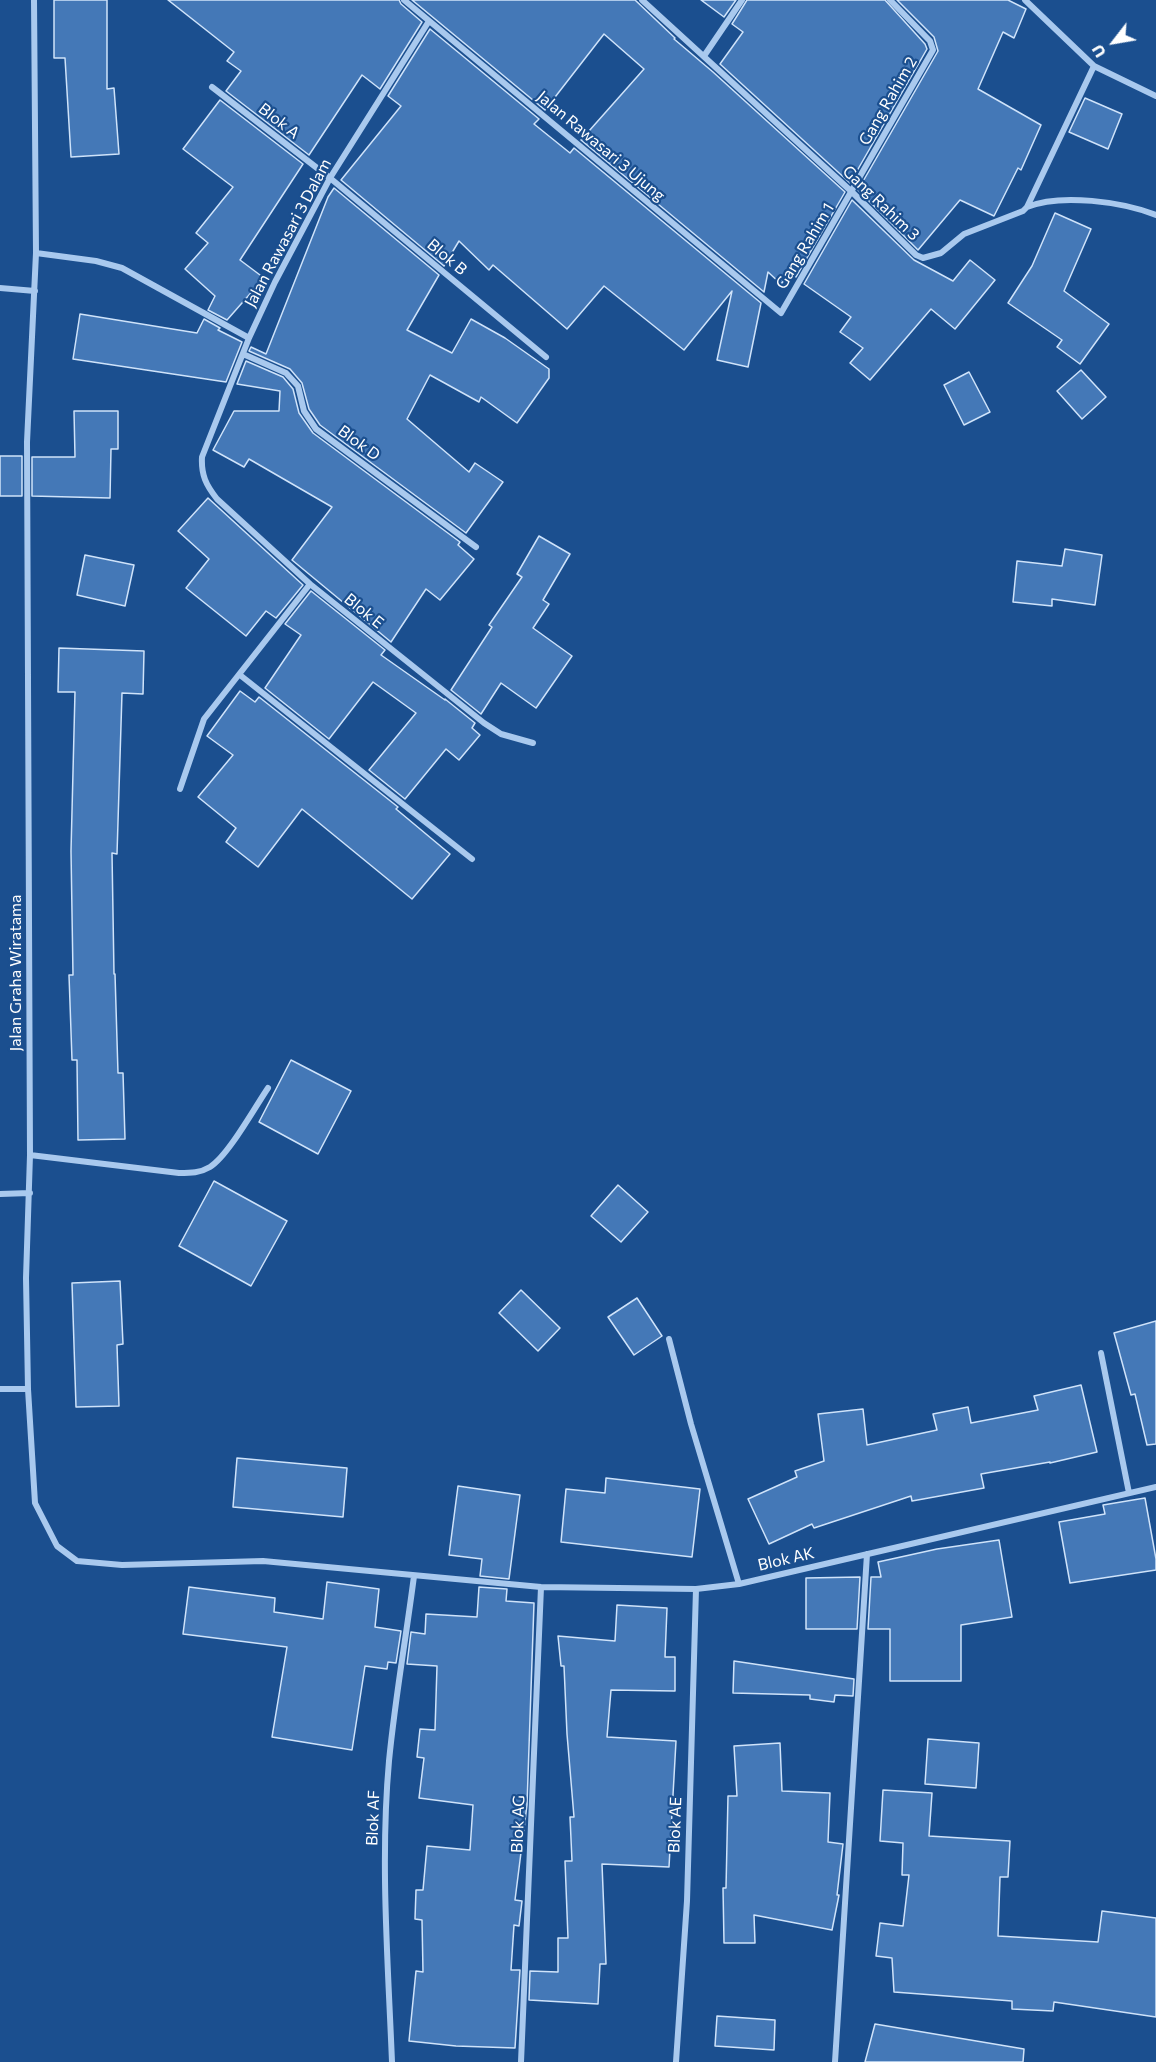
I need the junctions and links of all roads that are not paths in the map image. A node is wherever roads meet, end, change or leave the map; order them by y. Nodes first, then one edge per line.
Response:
1 (34, 0) edge
2 (404, 0) edge
3 (742, 0) edge
4 (890, 0) edge
5 (1025, 0) edge
6 (647, 1) edge
7 (429, 21) junction
8 (704, 56) junction
9 (1094, 66) junction
10 (212, 87) dead end
11 (1156, 96) edge
12 (330, 178) junction
13 (852, 192) junction
14 (1027, 207) junction
15 (1156, 215) edge
16 (36, 253) junction
17 (0, 288) edge
18 (34, 291) junction
19 (781, 313) joint
20 (249, 338) junction
21 (243, 354) junction
22 (546, 357) dead end
23 (201, 471) joint
24 (476, 548) dead end
25 (309, 584) junction
26 (240, 675) junction
27 (532, 743) dead end
28 (180, 789) dead end
29 (472, 859) dead end
30 (268, 1088) dead end
31 (30, 1155) junction
32 (30, 1193) junction
33 (0, 1194) edge
34 (669, 1339) dead end
35 (1101, 1353) dead end
36 (0, 1389) edge
37 (28, 1389) junction
38 (1156, 1487) edge
39 (1129, 1493) junction
40 (35, 1503) joint
41 (867, 1554) junction
42 (414, 1576) junction
43 (739, 1584) junction
44 (541, 1587) junction
45 (696, 1589) junction
46 (392, 2062) edge
47 (521, 2062) edge
48 (676, 2062) edge
49 (835, 2062) edge

1 - 16 street, Jalan Graha Wiratama
2 - 7 street, Jalan Rawasari 3 Ujung
3 - 8 street
4 - 13 street, Gang Rahim 2
5 - 9 street
6 - 8 street, Gang Rahim 3
7 - 12 street, Jalan Rawasari 3 Dalam
7 - 19 street, Jalan Rawasari 3 Ujung
8 - 13 street, Gang Rahim 3
9 - 11 street
9 - 14 street
10 - 12 street, Blok A
12 - 20 street, Jalan Rawasari 3 Dalam
12 - 22 street, Blok B
13 - 14 street, Gang Rahim 3
13 - 19 street, Gang Rahim 1
14 - 15 street
16 - 18 street, Jalan Graha Wiratama
16 - 20 street
17 - 18 street
18 - 31 street, Jalan Graha Wiratama
20 - 21 street, Jalan Rawasari 3 Dalam
21 - 23 street, Jalan Rawasari 3 Dalam
21 - 24 street, Blok D
23 - 25 street, Blok E
25 - 26 street
25 - 27 street, Blok E
26 - 28 street
26 - 29 street
30 - 31 street
31 - 32 street, Jalan Graha Wiratama
32 - 33 street
32 - 37 street, Jalan Graha Wiratama
34 - 43 street
35 - 39 street
36 - 37 street
37 - 40 street, Jalan Graha Wiratama
38 - 39 street, Blok AK
39 - 41 street, Blok AK
40 - 42 street, Blok AK
41 - 43 street, Blok AK
41 - 49 street
42 - 44 street, Blok AK
42 - 46 street, Blok AF
43 - 45 street, Blok AK
44 - 45 street, Blok AK
44 - 47 street, Blok AG
45 - 48 street, Blok AE

